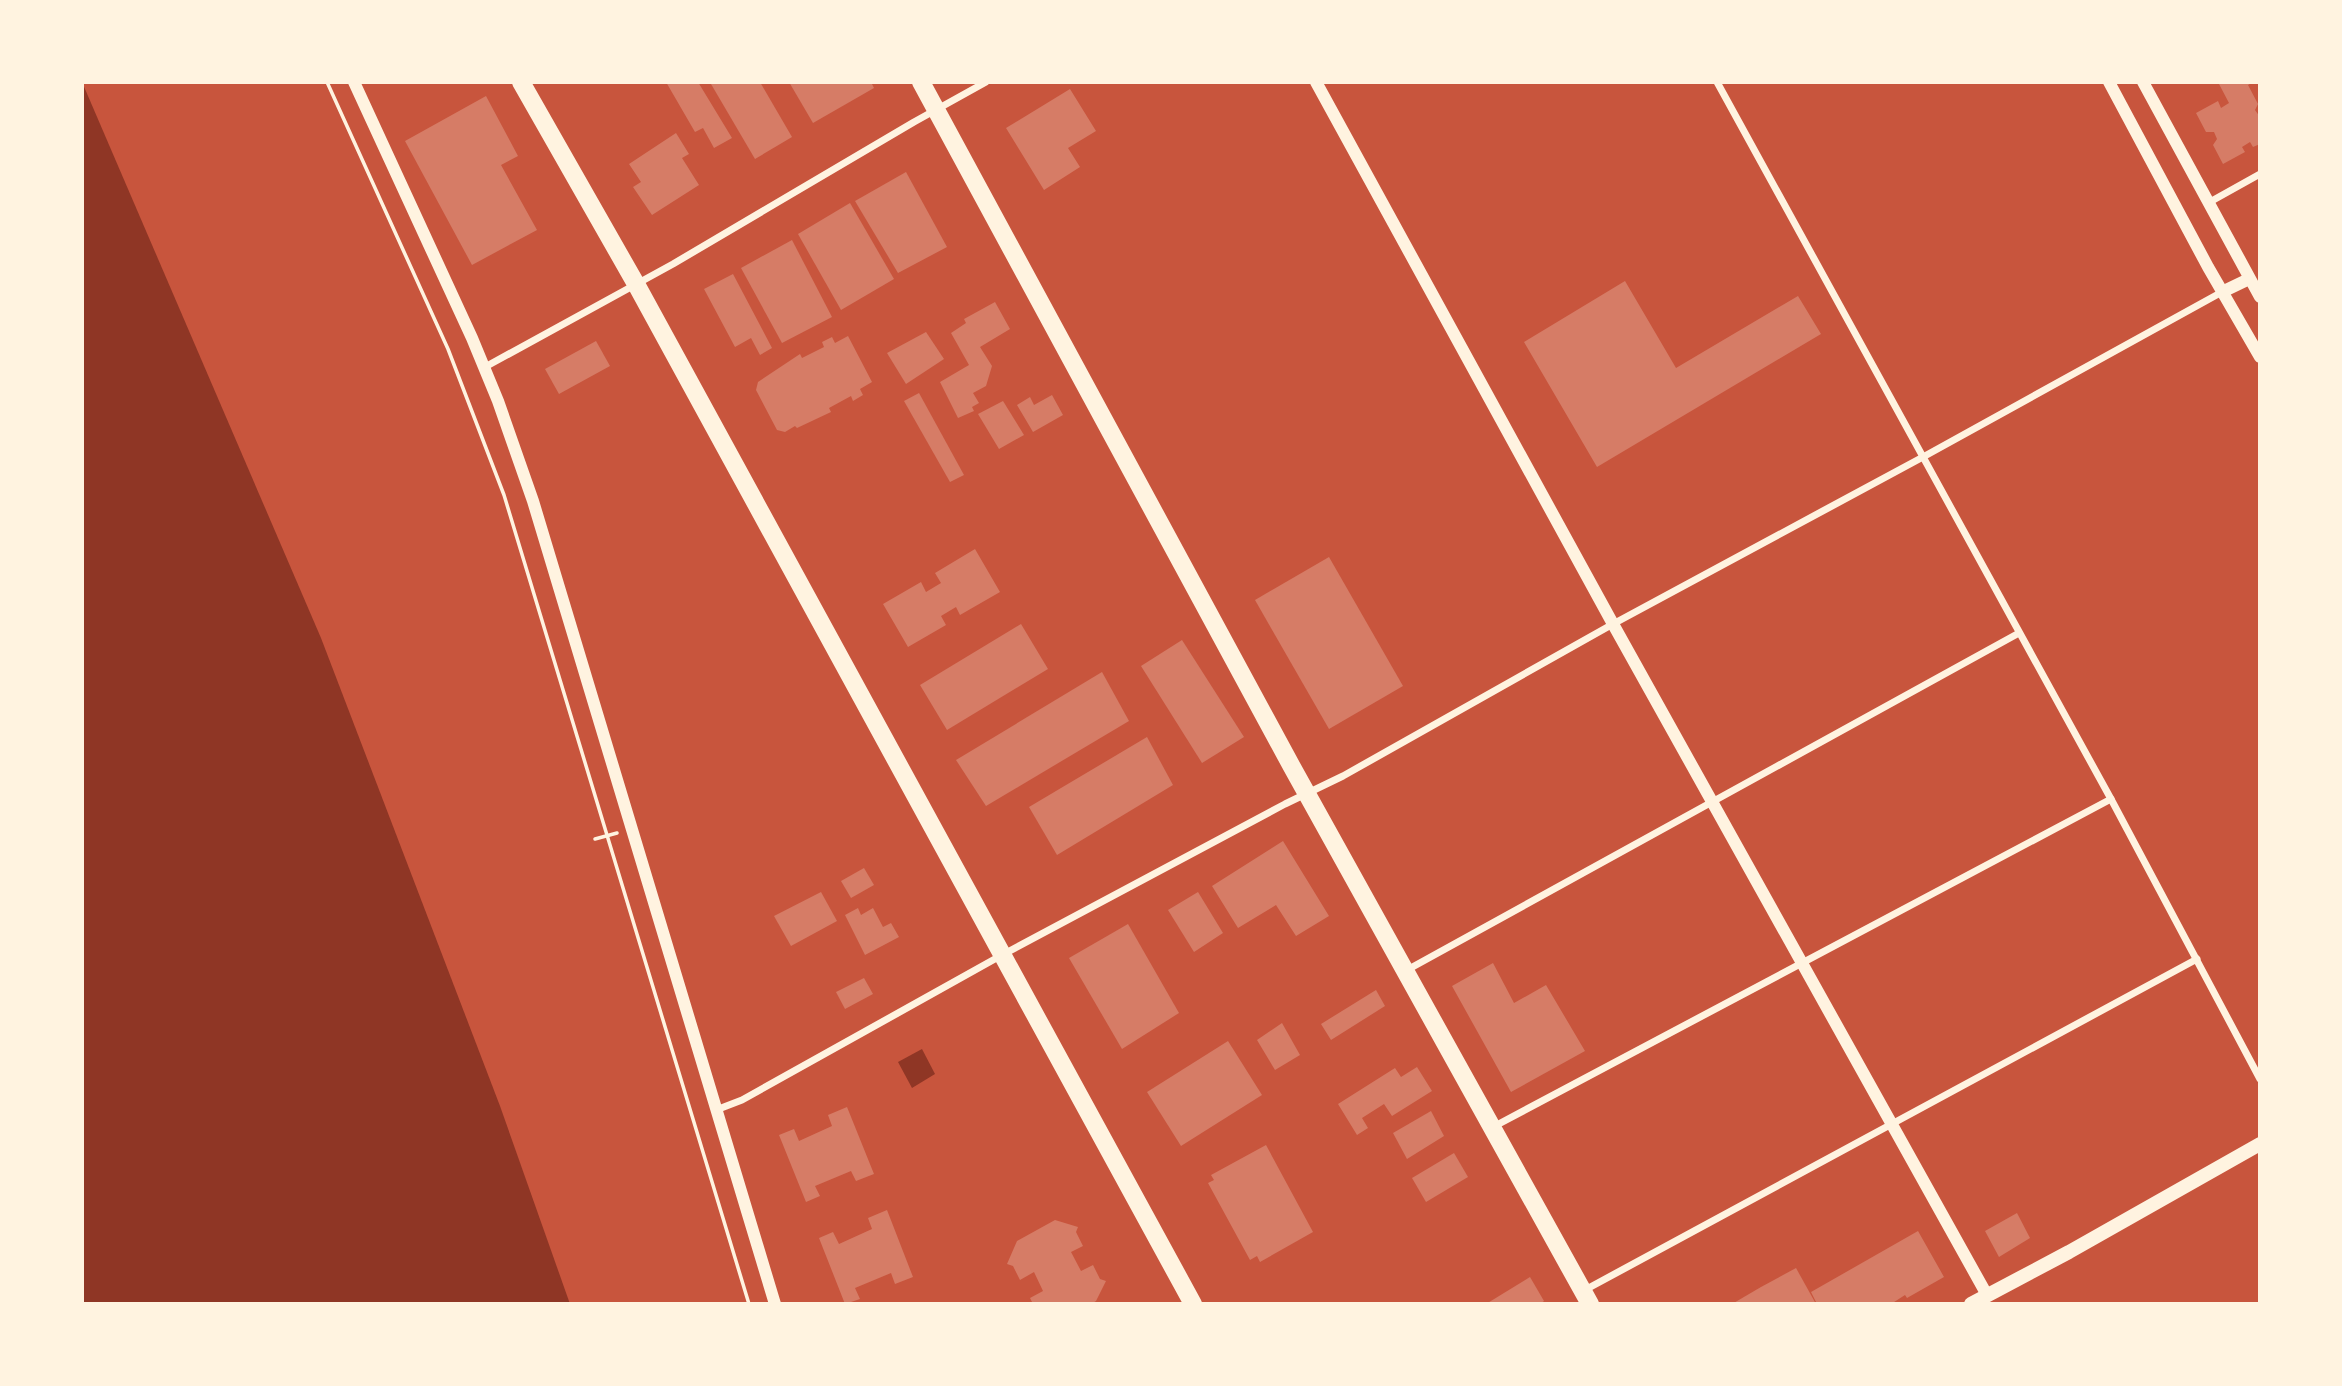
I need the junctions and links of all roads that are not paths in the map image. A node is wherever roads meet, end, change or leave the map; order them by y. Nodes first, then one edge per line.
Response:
1 (354, 82) edge
2 (521, 82) edge
3 (921, 82) edge
4 (986, 82) edge
5 (1316, 82) edge
6 (1717, 82) edge
7 (2109, 82) edge
8 (2143, 82) edge
9 (936, 109) junction
10 (2260, 174) edge
11 (2208, 203) junction
12 (2249, 278) junction
13 (636, 284) junction
14 (2222, 292) junction
15 (2260, 297) edge
16 (2260, 357) edge
17 (485, 368) junction
18 (1923, 457) junction
19 (1613, 624) junction
20 (2019, 633) junction
21 (1307, 794) junction
22 (2111, 799) junction
23 (1713, 800) junction
24 (1002, 955) junction
25 (2197, 959) junction
26 (1802, 961) junction
27 (1406, 971) junction
28 (2260, 1079) edge
29 (716, 1111) junction
30 (1892, 1125) junction
31 (1493, 1127) junction
32 (2260, 1144) edge
33 (1586, 1297) edge
34 (1989, 1299) edge
35 (775, 1304) edge
36 (1193, 1304) edge
37 (1971, 1304) edge

1 - 17 street
2 - 13 main road
3 - 9 main road
4 - 9 street
5 - 19 street
6 - 18 street
7 - 14 street
8 - 11 street
9 - 13 street
9 - 21 main road
10 - 11 street
11 - 12 street
12 - 14 street
12 - 15 street
13 - 17 street
13 - 24 main road
14 - 16 street
14 - 18 street
17 - 29 street
18 - 19 street
18 - 20 street
19 - 21 street
19 - 23 street
20 - 22 street
20 - 23 street
21 - 24 street
21 - 27 main road
22 - 25 street
22 - 26 street
23 - 26 street
23 - 27 street
24 - 29 street
24 - 36 main road
25 - 28 street
25 - 30 street
26 - 30 street
26 - 31 street
27 - 31 main road
29 - 35 street
30 - 33 street
30 - 34 street
31 - 33 main road
32 - 34 main road
34 - 37 main road

